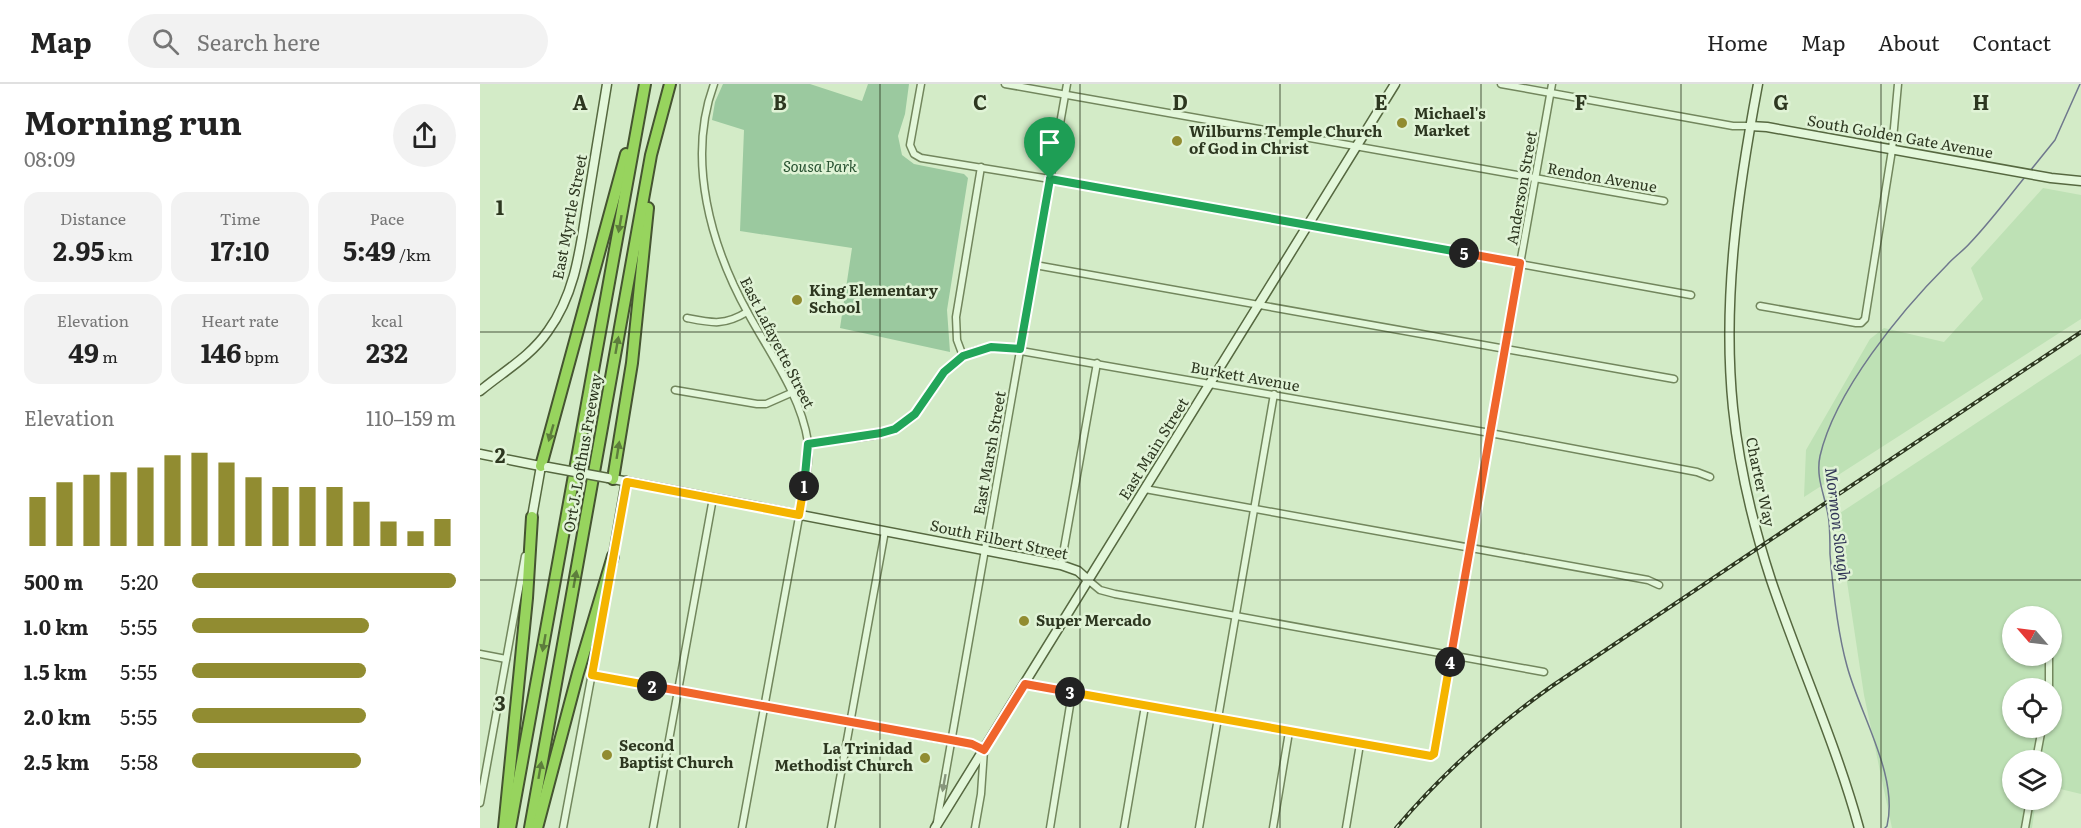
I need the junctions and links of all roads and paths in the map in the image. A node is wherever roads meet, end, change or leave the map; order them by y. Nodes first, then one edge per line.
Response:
1 (607, 84) edge
2 (645, 84) edge
3 (670, 84) edge
4 (714, 84) edge
5 (921, 84) edge
6 (1005, 84) edge
7 (1067, 84) edge
8 (1395, 84) edge
9 (1501, 84) edge
10 (1552, 84) edge
11 (1758, 84) edge
12 (1898, 84) edge
13 (1551, 93) junction
14 (1065, 94) junction
15 (1750, 126) junction
16 (657, 130) junction
17 (1356, 146) junction
18 (1892, 150) junction
19 (981, 167) junction
20 (1535, 178) junction
21 (1050, 179) junction
22 (2081, 181) edge
23 (1664, 201) dead end
24 (1308, 225) junction
25 (1520, 263) junction
26 (1035, 265) junction
27 (1691, 295) dead end
28 (1259, 304) junction
29 (1760, 306) dead end
30 (747, 312) junction
31 (687, 318) dead end
32 (1506, 348) junction
33 (1020, 349) junction
34 (963, 356) junction
35 (1097, 363) junction
36 (1674, 379) dead end
37 (1210, 383) junction
38 (675, 390) dead end
39 (480, 392) edge
40 (792, 393) junction
41 (1274, 394) junction
42 (1490, 433) junction
43 (808, 444) junction
44 (480, 454) edge
45 (545, 467) junction
46 (1710, 477) dead end
47 (610, 478) junction
48 (627, 482) junction
49 (1145, 489) junction
50 (713, 498) junction
51 (1254, 508) junction
52 (799, 515) junction
53 (532, 517) junction
54 (885, 531) junction
55 (1470, 546) junction
56 (985, 550) junction
57 (613, 556) junction
58 (1061, 565) junction
59 (1088, 580) junction
60 (1659, 585) dead end
61 (1235, 615) junction
62 (480, 654) edge
63 (1451, 656) junction
64 (506, 659) junction
65 (1544, 672) dead end
66 (592, 675) junction
67 (1025, 684) junction
68 (678, 691) junction
69 (1072, 693) junction
70 (764, 706) junction
71 (1145, 706) junction
72 (1217, 719) junction
73 (850, 722) junction
74 (1290, 732) junction
75 (951, 740) junction
76 (1360, 744) junction
77 (984, 750) junction
78 (480, 803) edge
79 (2028, 810) edge
80 (1858, 825) edge
81 (504, 828) edge
82 (510, 828) edge
83 (530, 828) edge
84 (537, 828) edge
85 (563, 828) edge
86 (653, 828) edge
87 (742, 828) edge
88 (831, 828) edge
89 (936, 828) edge
90 (975, 828) edge
91 (1050, 828) edge
92 (1124, 828) edge
93 (1199, 828) edge
94 (1273, 828) edge
95 (1346, 828) edge
96 (2025, 828) edge

1 - 39 main road, East Myrtle Street
2 -> 45 highway
2 -> 82 highway, Ort J. Lofthus Freeway
3 - 16 highway, Ort J. Lofthus Freeway
4 - 30 street, East Lafayette Street
5 - 19 street
6 - 14 street, Rendon Avenue
7 - 14 street, East Marsh Street
8 - 17 main road, East Main Street
9 - 13 street, South Golden Gate Avenue
10 - 13 street, Anderson Street
11 - 15 main road, Charter Way
12 - 18 street
13 - 15 street, South Golden Gate Avenue
13 - 20 street, Anderson Street
14 - 17 street, Rendon Avenue
14 - 21 street, East Marsh Street
15 - 18 main road, South Golden Gate Avenue
15 - 80 main road, Charter Way
47 -> 16 highway
83 -> 16 highway, Ort J. Lofthus Freeway
17 - 20 street, Rendon Avenue
17 - 24 main road, East Main Street
18 - 22 main road, South Golden Gate Avenue
18 - 29 street
19 - 21 street
19 - 34 street
20 - 23 street, Rendon Avenue
20 - 25 street, Anderson Street
21 - 24 street
21 - 26 street, East Marsh Street
24 - 25 street
24 - 28 main road, East Main Street
25 - 27 street
25 - 32 street, Anderson Street
26 - 28 street
26 - 33 street, East Marsh Street
28 - 32 street
28 - 37 main road, East Main Street
30 - 31 street
30 - 40 street, East Lafayette Street
32 - 36 street
32 - 42 street, Anderson Street
33 - 34 street, Burkett Avenue
33 - 35 street, Burkett Avenue
33 - 56 street, East Marsh Street
34 - 43 street, Burkett Avenue
35 - 37 street, Burkett Avenue
35 - 58 street
37 - 41 street, Burkett Avenue
37 - 49 main road, East Main Street
38 - 40 street
40 - 43 street, East Lafayette Street
41 - 42 street, Burkett Avenue
41 - 51 street
42 - 46 street, Burkett Avenue
42 - 55 street, Anderson Street
43 - 52 street, East Lafayette Street
44 - 45 main road, South Filbert Street
45 - 47 main road, South Filbert Street, bridge
45 - 53 main road
47 - 48 main road, South Filbert Street
48 - 50 main road, South Filbert Street
48 - 57 main road
49 - 51 street
49 - 59 main road, East Main Street
50 - 52 main road, South Filbert Street
50 - 68 street
51 - 55 street
51 - 61 street
52 - 54 main road, South Filbert Street
52 - 70 street, East Lafayette Street
53 - 64 street
53 - 81 highway
54 - 56 main road, South Filbert Street
54 - 73 street
55 - 60 street
55 - 63 street, Anderson Street
56 - 58 main road, South Filbert Street
56 - 75 street, East Marsh Street
57 - 66 street
57 - 84 highway
58 - 59 main road, South Filbert Street
59 - 61 street, South Filbert Street
59 - 67 main road, East Main Street
61 - 63 street, South Filbert Street
61 - 72 street
62 - 64 street
63 - 65 street, South Filbert Street
63 - 76 street, Anderson Street
64 - 78 street
66 - 68 street
66 - 85 street
67 - 69 street
67 - 77 main road, East Main Street
68 - 70 street
68 - 86 street
69 - 71 street
69 - 91 street
70 - 73 street
70 - 87 street, East Lafayette Street
71 - 72 street
71 - 92 street
72 - 74 street
72 - 93 street
73 - 75 street
73 - 88 street
74 - 76 street
74 - 94 street
75 - 77 street
75 -> 89 street, East Marsh Street
76 - 95 street
77 - 89 main road, East Main Street
77 - 90 street
79 - 96 street

